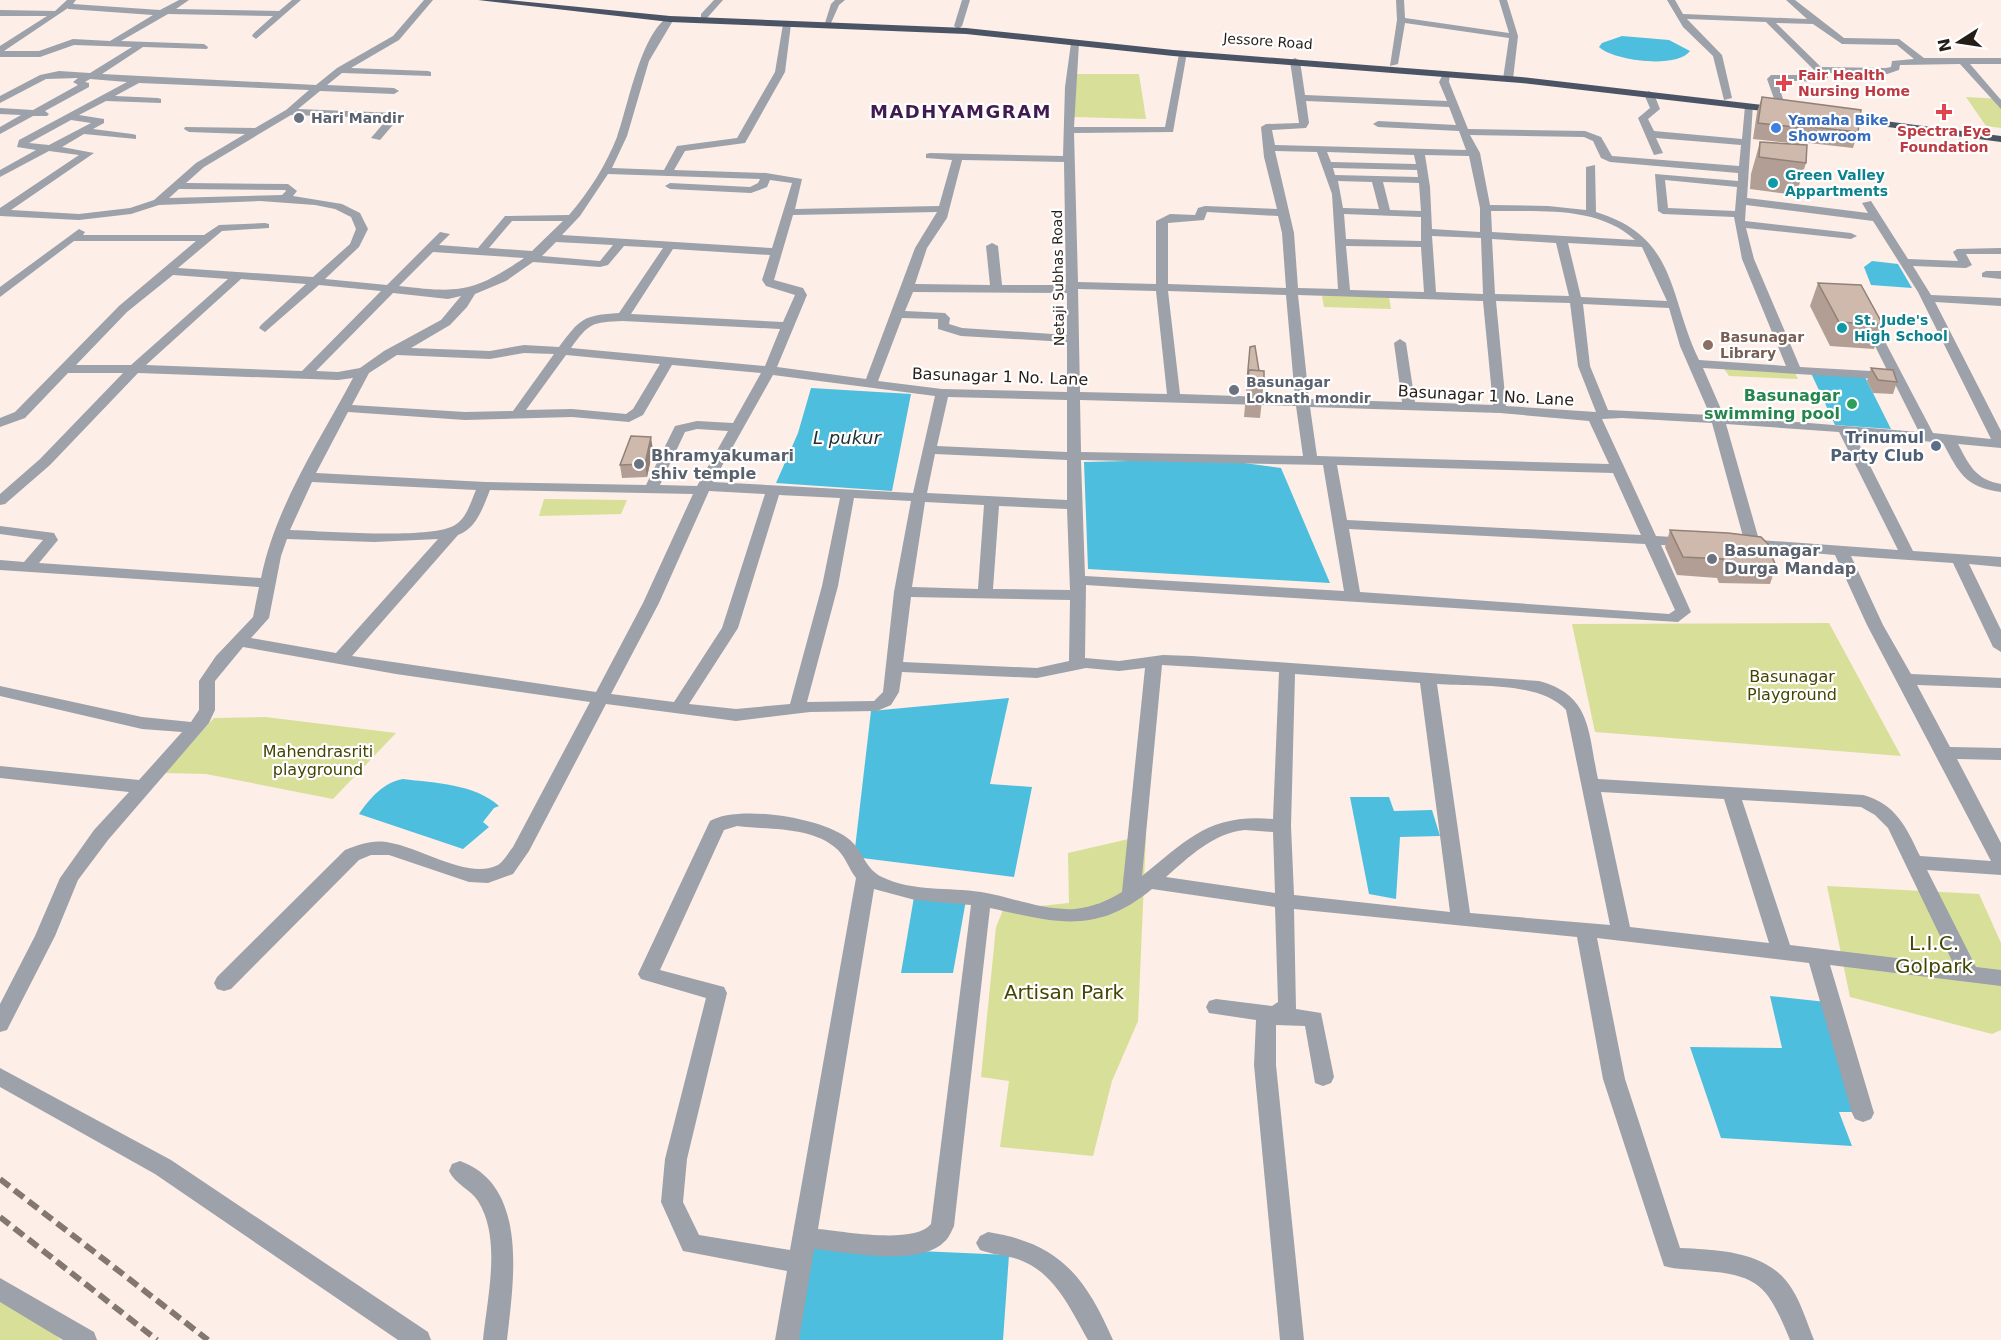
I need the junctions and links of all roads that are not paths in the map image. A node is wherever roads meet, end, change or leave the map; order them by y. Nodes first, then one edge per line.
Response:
1 (184, 0) edge
2 (297, 0) edge
3 (429, 0) edge
4 (482, 0) edge
5 (531, 0) edge
6 (719, 0) edge
7 (841, 0) edge
8 (966, 0) edge
9 (1400, 0) edge
10 (1503, 0) edge
11 (1671, 0) edge
12 (1790, 0) edge
13 (70, 3) edge
14 (163, 12) junction
15 (0, 13) edge
16 (57, 14) junction
17 (280, 14) junction
18 (704, 16) junction
19 (1679, 16) junction
20 (670, 19) junction
21 (1401, 20) junction
22 (1767, 20) junction
23 (828, 21) junction
24 (1815, 22) junction
25 (787, 24) junction
26 (958, 27) junction
27 (256, 36) dead end
28 (1514, 36) junction
29 (18, 39) junction
30 (40, 40) dead end
31 (51, 40) dead end
32 (73, 42) junction
33 (112, 43) junction
34 (1075, 43) junction
35 (141, 45) junction
36 (204, 47) dead end
37 (0, 52) edge
38 (1184, 54) junction
39 (1922, 61) junction
40 (1964, 61) junction
41 (2001, 61) edge
42 (1295, 62) junction
43 (1394, 64) junction
44 (40, 67) dead end
45 (340, 69) junction
46 (1821, 70) junction
47 (428, 74) dead end
48 (1447, 74) junction
49 (49, 75) junction
50 (92, 75) junction
51 (1509, 77) junction
52 (139, 79) junction
53 (186, 82) junction
54 (318, 86) junction
55 (394, 91) dead end
56 (1649, 94) junction
57 (104, 98) junction
58 (1300, 98) junction
59 (1727, 98) junction
60 (0, 100) edge
61 (158, 101) junction
62 (1453, 104) junction
63 (1780, 105) junction
64 (1750, 106) junction
65 (2001, 106) edge
66 (0, 111) edge
67 (142, 112) dead end
68 (289, 112) junction
69 (34, 113) junction
70 (1826, 113) edge
71 (70, 116) junction
72 (1378, 124) dead end
73 (1934, 128) junction
74 (189, 129) dead end
75 (1070, 130) junction
76 (1464, 130) junction
77 (0, 131) edge
78 (83, 131) junction
79 (256, 131) junction
80 (1650, 134) junction
81 (2001, 134) edge
82 (132, 137) dead end
83 (376, 138) dead end
84 (2001, 139) edge
85 (1748, 142) junction
86 (49, 148) junction
87 (1270, 148) junction
88 (1321, 149) junction
89 (1419, 152) junction
90 (1474, 153) junction
91 (1658, 153) dead end
92 (930, 156) dead end
93 (958, 157) junction
94 (1068, 159) junction
95 (1327, 165) junction
96 (1422, 167) junction
97 (1591, 168) dead end
98 (1744, 170) junction
99 (605, 171) junction
100 (0, 174) edge
101 (1333, 178) junction
102 (1377, 179) junction
103 (669, 180) junction
104 (1424, 180) junction
105 (1744, 184) junction
106 (176, 186) junction
107 (284, 200) junction
108 (1742, 201) junction
109 (158, 202) junction
110 (1868, 203) dead end
111 (1485, 208) junction
112 (944, 209) junction
113 (1339, 211) junction
114 (0, 212) edge
115 (789, 212) junction
116 (1385, 212) junction
117 (1284, 213) junction
118 (1424, 213) junction
119 (1591, 214) junction
120 (101, 215) junction
121 (569, 218) junction
122 (1878, 218) junction
123 (1740, 219) junction
124 (265, 226) dead end
125 (444, 234) dead end
126 (1487, 235) junction
127 (1851, 236) dead end
128 (71, 238) junction
129 (206, 238) junction
130 (553, 238) junction
131 (1425, 238) junction
132 (1561, 239) junction
133 (621, 242) junction
134 (1340, 242) junction
135 (671, 244) junction
136 (1646, 244) junction
137 (992, 246) dead end
138 (430, 248) junction
139 (482, 250) junction
140 (2001, 251) edge
141 (777, 252) junction
142 (535, 257) junction
143 (1905, 262) junction
144 (164, 273) junction
145 (239, 275) junction
146 (1986, 275) dead end
147 (2001, 275) edge
148 (315, 281) junction
149 (1072, 287) junction
150 (908, 288) junction
151 (996, 288) junction
152 (1162, 288) junction
153 (389, 290) junction
154 (1290, 292) junction
155 (1344, 292) junction
156 (0, 293) edge
157 (469, 293) junction
158 (1430, 294) junction
159 (1489, 296) junction
160 (1928, 298) junction
161 (1576, 300) junction
162 (2001, 302) edge
163 (1674, 305) junction
164 (1863, 310) edge
165 (898, 314) junction
166 (623, 317) junction
167 (789, 326) junction
168 (265, 328) dead end
169 (1073, 339) junction
170 (1400, 343) dead end
171 (397, 351) junction
172 (560, 351) junction
173 (668, 360) junction
174 (1694, 364) junction
175 (135, 368) junction
176 (62, 369) junction
177 (1794, 369) junction
178 (769, 371) junction
179 (363, 372) junction
180 (305, 375) junction
181 (1899, 377) junction
182 (870, 385) junction
183 (942, 393) junction
184 (1073, 397) junction
185 (1174, 398) junction
186 (1301, 404) junction
187 (1408, 407) junction
188 (344, 408) junction
189 (1500, 409) junction
190 (517, 414) junction
191 (1598, 415) junction
192 (1718, 420) junction
193 (0, 423) edge
194 (736, 427) junction
195 (1844, 428) junction
196 (1927, 435) junction
197 (1947, 437) junction
198 (2000, 443) edge
199 (928, 450) junction
200 (1074, 456) junction
201 (1310, 459) junction
202 (1329, 459) junction
203 (1620, 469) junction
204 (306, 477) junction
205 (485, 486) junction
206 (703, 488) junction
207 (2001, 488) edge
208 (651, 489) junction
209 (773, 490) junction
210 (848, 494) junction
211 (918, 496) junction
212 (992, 500) junction
213 (0, 501) edge
214 (1074, 505) junction
215 (1339, 524) junction
216 (0, 530) edge
217 (281, 534) junction
218 (451, 534) junction
219 (1650, 541) junction
220 (1706, 543) edge
221 (1729, 544) edge
222 (1753, 545) junction
223 (1841, 551) junction
224 (1908, 556) junction
225 (1959, 560) junction
226 (2001, 562) edge
227 (0, 565) edge
228 (28, 567) junction
229 (267, 583) junction
230 (1078, 588) junction
231 (902, 592) junction
232 (985, 594) junction
233 (1353, 596) junction
234 (240, 641) junction
235 (2001, 647) edge
236 (339, 660) junction
237 (1154, 662) junction
238 (1077, 665) junction
239 (894, 667) junction
240 (1287, 668) junction
241 (1428, 679) junction
242 (1906, 679) junction
243 (2001, 683) edge
244 (0, 692) edge
245 (600, 697) junction
246 (797, 708) junction
247 (678, 709) junction
248 (195, 728) junction
249 (1944, 753) junction
250 (2001, 754) edge
251 (4, 777) edge
252 (1592, 785) junction
253 (143, 787) junction
254 (1731, 794) junction
255 (1282, 826) junction
256 (2001, 861) edge
257 (1914, 862) junction
258 (2001, 868) edge
259 (866, 877) junction
260 (1151, 882) junction
261 (1131, 895) junction
262 (981, 899) junction
263 (1284, 901) junction
264 (1461, 920) junction
265 (1585, 929) junction
266 (1623, 933) junction
267 (1782, 952) junction
268 (1817, 956) junction
269 (1969, 974) junction
270 (2001, 978) edge
271 (224, 983) dead end
272 (1216, 1007) dead end
273 (1275, 1014) junction
274 (0, 1024) edge
275 (0, 1077) edge
276 (1323, 1077) dead end
277 (1863, 1113) dead end
278 (460, 1172) dead end
279 (806, 1238) junction
280 (988, 1243) dead end
281 (801, 1263) junction
282 (0, 1289) edge
283 (85, 1340) edge
284 (419, 1340) edge
285 (495, 1340) edge
286 (787, 1340) edge
287 (1101, 1340) edge
288 (1292, 1340) edge
289 (1802, 1340) edge

1 - 14 street
2 - 17 street
3 - 45 street
4 - 20 highway
5 - 18 highway, Jessore Road
6 - 18 street
7 - 23 street
8 - 26 street
9 - 21 street
10 - 28 street
11 - 19 street
12 - 24 street
13 - 14 street
13 - 16 street
14 - 17 street
14 - 33 street
15 - 16 street
16 - 29 street
17 - 27 street
18 - 23 highway, Jessore Road
19 - 22 street
19 - 59 street
20 - 25 highway
20 - 99 street
21 - 28 street
21 - 43 street
22 - 24 street
22 - 46 street
23 - 26 highway, Jessore Road
24 - 39 street
25 - 34 highway
25 - 103 street
26 - 43 highway, Jessore Road
28 - 51 street
29 - 30 street
29 - 37 street
31 - 32 street
32 - 33 street
32 - 37 street
33 - 35 street
34 - 38 highway
34 - 75 street, Netaji Subhas Road
35 - 36 street
35 - 50 street
38 - 42 highway
38 - 75 street
39 - 40 street
39 - 46 street
40 - 41 street
40 - 65 street
42 - 48 highway
42 - 58 street
43 - 51 highway, Jessore Road
44 - 49 street
45 - 47 street
45 - 54 street
46 - 63 street
48 - 51 highway
48 - 62 street
49 - 50 street
49 - 60 street
50 - 52 street
50 - 69 street
51 - 56 highway
51 - 59 highway, Jessore Road
52 - 53 street
52 - 57 street
53 - 54 street
53 - 61 street
54 - 55 street
54 - 68 street
56 - 64 highway
56 - 80 street
57 - 61 street
57 - 71 street
58 - 62 street
58 - 87 street
59 - 63 highway, Jessore Road
61 - 67 street
62 - 76 street
63 - 64 highway, Jessore Road
64 - 85 street
66 - 69 street
68 - 79 street
68 - 83 street
69 - 71 street
69 - 77 street
70 - 73 highway
71 - 78 street
71 - 86 street
72 - 76 street
73 - 81 highway
73 - 84 highway
74 - 79 street
75 - 94 street, Netaji Subhas Road
76 - 90 street
76 - 98 street
78 - 82 street
78 - 86 street
79 - 106 street
80 - 85 street
80 - 91 street
85 - 98 street
86 - 100 street
86 - 114 street
87 - 88 street
87 - 117 street
88 - 89 street
88 - 95 street
89 - 90 street
89 - 96 street
90 - 111 street
92 - 93 street
93 - 94 street
93 - 112 street
94 - 149 street, Netaji Subhas Road
95 - 96 street
95 - 101 street
96 - 104 street
97 - 119 street
98 - 105 street
99 - 103 street
99 - 121 street
101 - 102 street
101 - 113 street
102 - 104 street
102 - 116 street
103 - 115 street
104 - 118 street
105 - 108 street
105 - 123 street
106 - 107 street
106 - 109 street
107 - 109 street
107 - 148 street
108 - 122 street
108 - 123 street
109 - 120 street
110 - 122 street
111 - 119 street
111 - 126 street
112 - 115 street
112 - 150 street
113 - 116 street
113 - 134 street
114 - 120 street
115 - 141 street
116 - 118 street
117 - 152 street
117 - 154 street
118 - 131 street
119 - 136 street
120 - 128 street
121 - 130 street
121 - 139 street
122 - 143 street
123 - 127 street
123 - 177 street
124 - 129 street
125 - 138 street
126 - 131 street
126 - 132 street
126 - 159 street
128 - 129 street
128 - 156 street
129 - 144 street
130 - 133 street
130 - 142 street
131 - 134 street
131 - 158 street
132 - 136 street
132 - 161 street
133 - 135 street
133 - 142 street
134 - 155 street
135 - 141 street
135 - 166 street
136 - 163 street
137 - 151 street
138 - 139 street
138 - 153 street
139 - 142 street
140 - 143 street
141 - 167 street
142 - 157 street
143 - 160 street
144 - 145 street
144 - 176 street
145 - 148 street
145 - 175 street
146 - 147 street
148 - 153 street
148 - 168 street
149 - 151 street
149 - 152 street
149 - 169 street, Netaji Subhas Road
150 - 151 street
150 - 165 street
152 - 154 street
152 - 185 street
153 - 157 street
153 - 180 street
154 - 155 street
154 - 186 street
155 - 158 street
157 - 171 street
158 - 159 street
159 - 161 street
159 - 189 street
160 - 162 street
160 - 198 street
161 - 163 street
161 - 191 street
163 - 174 street
164 - 181 street
165 - 169 street
165 - 182 street
166 - 167 street
166 - 172 street
167 - 178 street
169 - 184 street, Netaji Subhas Road
170 - 187 street
171 - 172 street, Basunagar 1 No. Lane
171 - 179 street
172 - 173 street, Basunagar 1 No. Lane
172 - 190 street
173 - 178 street, Basunagar 1 No. Lane
173 - 190 street
174 - 177 street
174 - 192 street
175 - 176 street
175 - 180 street
175 - 213 street
176 - 193 street
177 - 181 street
178 - 182 street, Basunagar 1 No. Lane
178 - 194 street
179 - 180 street
179 - 188 street
181 - 196 street
182 - 183 street, Basunagar 1 No. Lane
183 - 184 street, Basunagar 1 No. Lane
183 - 199 street
184 - 185 street, Basunagar 1 No. Lane
184 - 200 street, Netaji Subhas Road
185 - 186 street, Basunagar 1 No. Lane
186 - 187 street, Basunagar 1 No. Lane
186 - 201 street
187 - 189 street, Basunagar 1 No. Lane
188 - 190 street
188 - 204 street
189 - 191 street, Basunagar 1 No. Lane
191 - 192 street, Basunagar 1 No. Lane
191 - 203 street
192 - 195 street, Basunagar 1 No. Lane
192 - 222 street
194 - 206 street
194 - 208 street
195 - 196 street, Basunagar 1 No. Lane
195 - 224 street
196 - 197 street, Basunagar 1 No. Lane
197 - 198 street, Basunagar 1 No. Lane
197 - 207 street
199 - 200 street
199 - 211 street
200 - 201 street
200 - 214 street, Netaji Subhas Road
201 - 202 street
202 - 203 street
202 - 215 street
203 - 219 street
204 - 205 street
204 - 217 street
205 - 208 street
205 - 218 street
206 - 208 street
206 - 209 street
206 - 245 street
209 - 210 street
209 - 247 street
210 - 211 street
210 - 246 street
211 - 212 street
211 - 231 street
212 - 214 street
212 - 232 street
214 - 230 street, Netaji Subhas Road
215 - 219 street
215 - 233 street
216 - 228 street
217 - 218 street
217 - 229 street
218 - 236 street
219 - 220 street
219 - 233 street
221 - 222 street
222 - 223 street
223 - 224 street
223 - 242 street
224 - 225 street
225 - 226 street
225 - 235 street
227 - 228 street
228 - 229 street
229 - 234 street
230 - 232 street
230 - 233 street
230 - 238 street, Netaji Subhas Road
231 - 232 street
231 - 239 street
234 - 236 street
234 - 248 street
236 - 245 street
237 - 238 street
237 - 240 street
237 - 261 street
238 - 239 street
239 - 246 street
240 - 241 street
240 - 255 street
241 - 252 street
241 - 264 street
242 - 243 street
242 - 249 street
244 - 248 street
245 - 247 street
245 - 271 street
246 - 247 street
248 - 253 street
249 - 250 street
249 - 256 street
251 - 253 street
252 - 254 street
252 - 266 street
253 - 274 street
254 - 257 street
254 - 267 street
255 - 260 street
255 - 263 street
257 - 258 street
257 - 269 street
259 - 262 street
259 - 279 street
259 - 281 street
260 - 261 street
260 - 263 street
261 - 262 street
262 - 279 street
263 - 264 street
263 - 273 street
264 - 265 street
265 - 266 street
265 - 289 street
266 - 267 street
267 - 268 street
268 - 269 street
268 - 277 street
269 - 270 street
272 - 273 street
273 - 276 street
273 - 288 street
275 - 284 street
278 - 285 street
279 - 281 street
280 - 287 street
281 - 286 street
282 - 283 street

